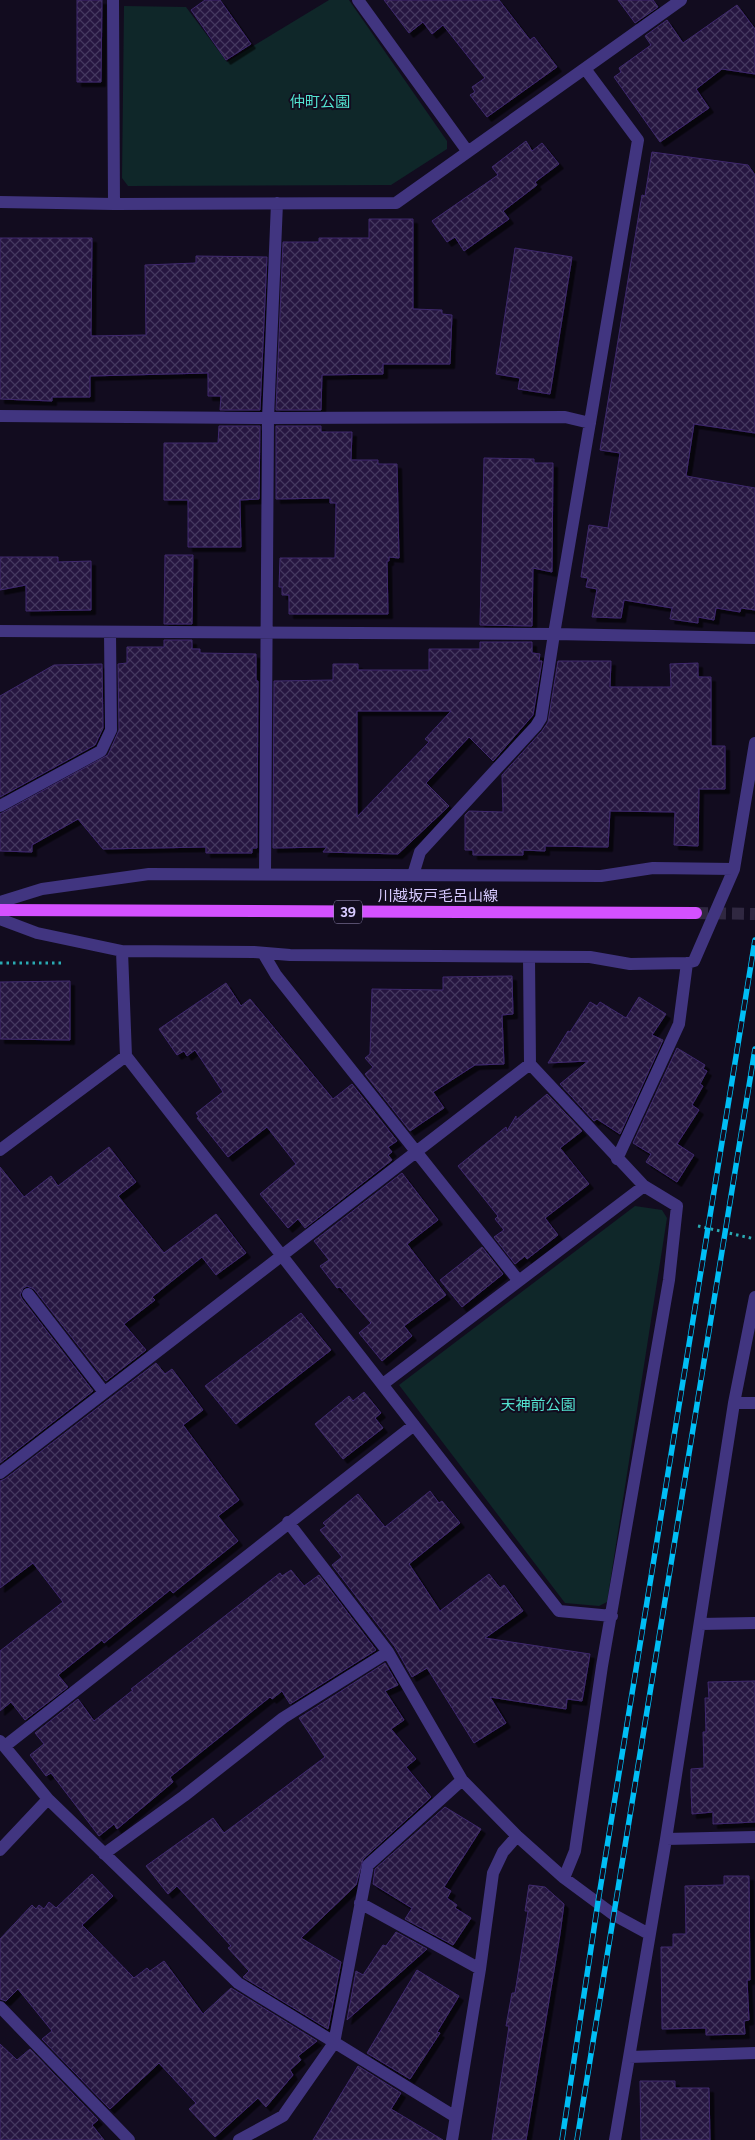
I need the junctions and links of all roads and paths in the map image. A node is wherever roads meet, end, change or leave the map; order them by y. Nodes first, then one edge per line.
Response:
1 (113, 0) edge
2 (358, 0) edge
3 (681, 0) edge
4 (586, 70) junction
5 (468, 152) junction
6 (0, 202) edge
7 (277, 203) junction
8 (114, 204) junction
9 (0, 416) edge
10 (268, 418) junction
11 (590, 423) junction
12 (0, 631) edge
13 (266, 632) junction
14 (110, 633) junction
15 (554, 634) junction
16 (755, 638) edge
17 (755, 743) edge
18 (0, 806) edge
19 (734, 869) junction
20 (264, 874) junction
21 (413, 875) junction
22 (0, 902) edge
23 (0, 910) edge
24 (696, 913) tunnel mouth
25 (0, 919) edge
26 (122, 951) junction
27 (263, 953) junction
28 (529, 957) junction
29 (0, 963) edge
30 (68, 963) dead end
31 (687, 963) junction
32 (126, 1056) junction
33 (530, 1064) junction
34 (0, 1150) edge
35 (416, 1150) junction
36 (618, 1159) junction
37 (644, 1186) junction
38 (675, 1221) junction
39 (755, 1239) edge
40 (282, 1256) junction
41 (518, 1280) junction
42 (28, 1294) dead end
43 (755, 1297) edge
44 (383, 1384) junction
45 (104, 1392) junction
46 (734, 1403) junction
47 (755, 1403) edge
48 (414, 1425) junction
49 (0, 1473) edge
50 (288, 1522) junction
51 (612, 1616) junction
52 (755, 1622) edge
53 (700, 1624) junction
54 (388, 1652) junction
55 (2, 1744) edge
56 (462, 1780) junction
57 (48, 1799) junction
58 (517, 1836) junction
59 (755, 1837) edge
60 (666, 1839) junction
61 (0, 1850) edge
62 (104, 1854) junction
63 (564, 1878) junction
64 (360, 1904) junction
65 (649, 1934) junction
66 (480, 1970) junction
67 (0, 2007) edge
68 (334, 2043) junction
69 (755, 2053) edge
70 (629, 2057) junction
71 (454, 2116) junction
72 (129, 2140) edge
73 (239, 2140) edge
74 (452, 2140) edge
75 (615, 2140) edge

1 - 8 street
2 - 5 street
3 - 4 street
4 - 5 street
4 - 11 street
5 - 7 street
6 - 8 street
7 - 8 street
7 - 10 street
9 - 10 street
10 - 11 street
10 - 13 street
11 - 15 street
12 - 14 street
13 - 14 street
13 - 15 street
13 - 20 street
14 - 18 street
15 - 16 street
15 - 21 street
17 - 19 street
19 - 21 street
19 - 31 street
20 - 21 street
20 - 22 street
23 - 24 main road, 川越坂戸毛呂山線 / 39
25 - 26 street
26 - 27 street
26 - 32 street
27 - 28 street
27 - 35 street
28 - 31 street
28 - 33 street
29 - 30 path
31 - 36 street
32 - 34 street
32 - 40 street
33 - 35 street
33 - 36 street
35 - 40 street
35 - 41 street
36 - 37 street
37 - 38 street
37 - 41 street
38 - 39 path
38 - 51 street
40 - 44 street
40 - 45 street
41 - 44 street
42 - 45 street
43 - 46 street
44 - 48 street
45 - 49 street
46 - 47 street
46 - 53 street
48 - 50 street
48 - 51 street
50 - 54 street
50 - 55 street
51 - 63 street
52 - 53 street
53 - 60 street
54 - 56 street
54 - 62 street
55 - 57 street
56 - 58 street
56 - 64 street
57 - 61 street
57 - 62 street
58 - 63 street
58 - 66 street
59 - 60 street
60 - 65 street
62 - 68 street
63 - 65 street
64 - 66 street
64 - 68 street
65 - 70 street
66 - 71 street
67 - 72 street
68 - 71 street
68 - 73 street
69 - 70 street
70 - 75 street
71 - 74 street

